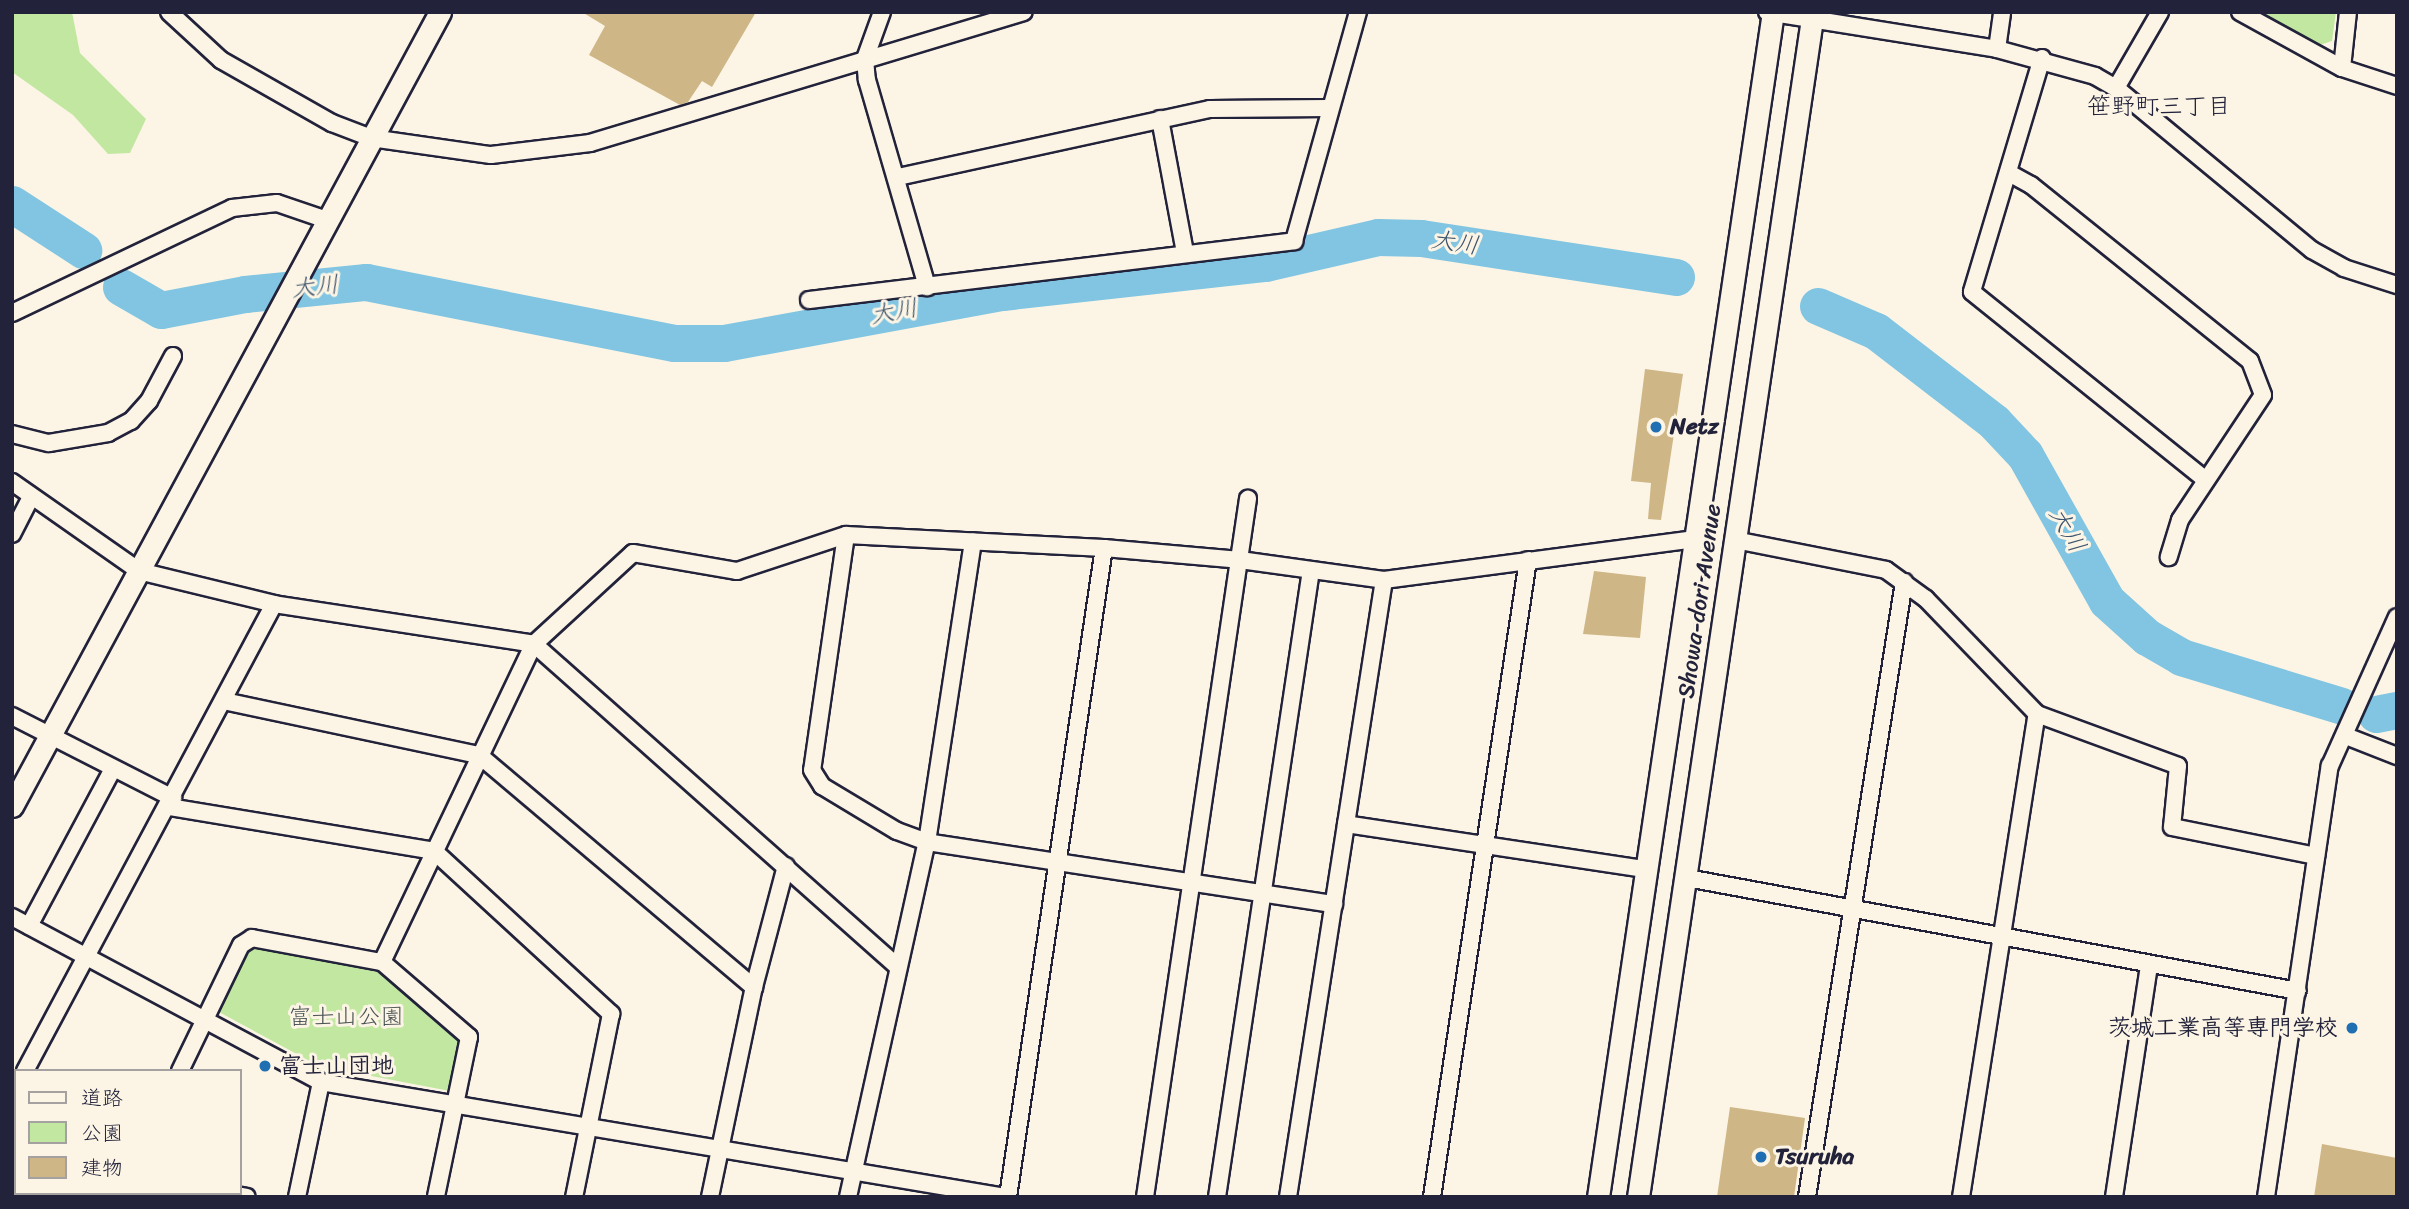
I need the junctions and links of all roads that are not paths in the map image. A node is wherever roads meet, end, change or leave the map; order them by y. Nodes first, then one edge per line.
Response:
1 (169, 12) edge
2 (440, 12) edge
3 (883, 12) edge
4 (1024, 12) edge
5 (1358, 12) edge
6 (2002, 12) edge
7 (2160, 12) edge
8 (2240, 12) edge
9 (2348, 12) edge
10 (1771, 13) edge
11 (1813, 16) edge
12 (1997, 49) junction
13 (2042, 58) junction
14 (865, 59) junction
15 (2342, 68) junction
16 (2397, 86) edge
17 (2116, 88) junction
18 (1329, 108) junction
19 (1160, 118) junction
20 (371, 138) junction
21 (2010, 173) junction
22 (898, 177) junction
23 (327, 220) junction
24 (1185, 252) junction
25 (2397, 285) edge
26 (927, 288) junction
27 (808, 300) dead end
28 (12, 313) edge
29 (173, 356) dead end
30 (12, 434) edge
31 (2206, 480) junction
32 (12, 482) edge
33 (32, 497) junction
34 (1248, 499) dead end
35 (12, 534) edge
36 (846, 535) junction
37 (1695, 539) junction
38 (1735, 540) junction
39 (973, 541) junction
40 (1104, 548) junction
41 (2169, 557) dead end
42 (1240, 560) junction
43 (1528, 560) junction
44 (1311, 570) junction
45 (139, 571) junction
46 (1384, 580) junction
47 (1904, 582) junction
48 (274, 604) junction
49 (2397, 617) edge
50 (534, 644) junction
51 (224, 701) junction
52 (2037, 714) junction
53 (12, 716) edge
54 (2346, 736) junction
55 (51, 737) junction
56 (479, 755) junction
57 (2397, 756) edge
58 (113, 769) junction
59 (171, 803) junction
60 (12, 806) edge
61 (1346, 824) junction
62 (927, 842) junction
63 (1485, 847) junction
64 (434, 851) junction
65 (2316, 856) junction
66 (1059, 863) junction
67 (786, 866) junction
68 (1644, 869) junction
69 (1687, 878) junction
70 (1189, 884) junction
71 (1262, 894) junction
72 (1334, 904) junction
73 (1853, 907) junction
74 (12, 917) edge
75 (29, 926) junction
76 (2001, 935) junction
77 (87, 957) junction
78 (382, 962) junction
79 (2149, 965) junction
80 (897, 966) junction
81 (754, 987) junction
82 (2298, 990) junction
83 (207, 1020) junction
84 (26, 1069) edge
85 (181, 1069) edge
86 (321, 1082) junction
87 (457, 1104) junction
88 (588, 1127) junction
89 (720, 1147) junction
90 (854, 1171) junction
91 (297, 1197) edge
92 (436, 1197) edge
93 (574, 1197) edge
94 (710, 1197) edge
95 (848, 1197) edge
96 (1007, 1197) edge
97 (1145, 1197) edge
98 (1217, 1197) edge
99 (1288, 1197) edge
100 (1432, 1197) edge
101 (1598, 1197) edge
102 (1637, 1197) edge
103 (1807, 1197) edge
104 (1961, 1197) edge
105 (2114, 1197) edge
106 (2266, 1197) edge

1 - 20 street
2 - 20 street
3 - 14 street
4 - 14 street
5 - 18 street
6 - 12 street
7 - 17 street
8 - 15 street
9 - 15 street
10 - 11 street
10 - 37 street, Showa-dori Avenue
11 - 12 street
11 - 38 street, Showa-dori Avenue
12 - 13 street
13 - 17 street
13 - 21 street
14 - 20 street
14 - 22 street
15 - 16 street
17 - 25 street
18 - 19 street
18 - 24 street
19 - 22 street
19 - 24 street
20 - 23 street
21 - 31 street
21 - 31 street
22 - 26 street
23 - 28 street
23 - 45 street
24 - 26 street
26 - 27 street
29 - 30 street
31 - 41 street
32 - 33 street
33 - 35 street
33 - 45 street
34 - 42 street
36 - 39 street
36 - 50 street
36 - 62 street
37 - 43 street
37 - 68 street, Showa-dori Avenue
38 - 47 street
38 - 69 street, Showa-dori Avenue
39 - 40 street
39 - 62 street
40 - 42 street
40 - 66 street
42 - 44 street
42 - 70 street
43 - 46 street
43 - 63 street
44 - 46 street
44 - 71 street
45 - 48 street
45 - 55 street
46 - 61 street
47 - 52 street
47 - 73 street
48 - 50 street
48 - 51 street
49 - 54 street
50 - 56 street
50 - 67 street
51 - 56 street
51 - 59 street
52 - 65 street
52 - 76 street
53 - 55 street
54 - 57 street
54 - 65 street
55 - 58 street
55 - 60 street
56 - 64 street
56 - 81 street
58 - 59 street
58 - 75 street
59 - 64 street
59 - 77 street
61 - 63 street
61 - 72 street
62 - 66 street
62 - 80 street
63 - 68 street
63 - 100 street
64 - 78 street
64 - 88 street
65 - 82 street
66 - 70 street
66 - 96 street
67 - 80 street
67 - 81 street
68 - 101 street, Showa-dori Avenue
69 - 73 street
69 - 102 street, Showa-dori Avenue
70 - 71 street
70 - 97 street
71 - 72 street
71 - 98 street
72 - 99 street
73 - 76 street
73 - 103 street
74 - 75 street
75 - 77 street
76 - 79 street
76 - 104 street
77 - 83 street
77 - 84 street
78 - 83 street
78 - 87 street
79 - 82 street
79 - 105 street
80 - 90 street
81 - 89 street
82 - 106 street
83 - 85 street
83 - 86 street
86 - 87 street
86 - 91 street
87 - 88 street
87 - 92 street
88 - 89 street
88 - 93 street
89 - 90 street
89 - 94 street
90 - 95 street
90 - 96 street

